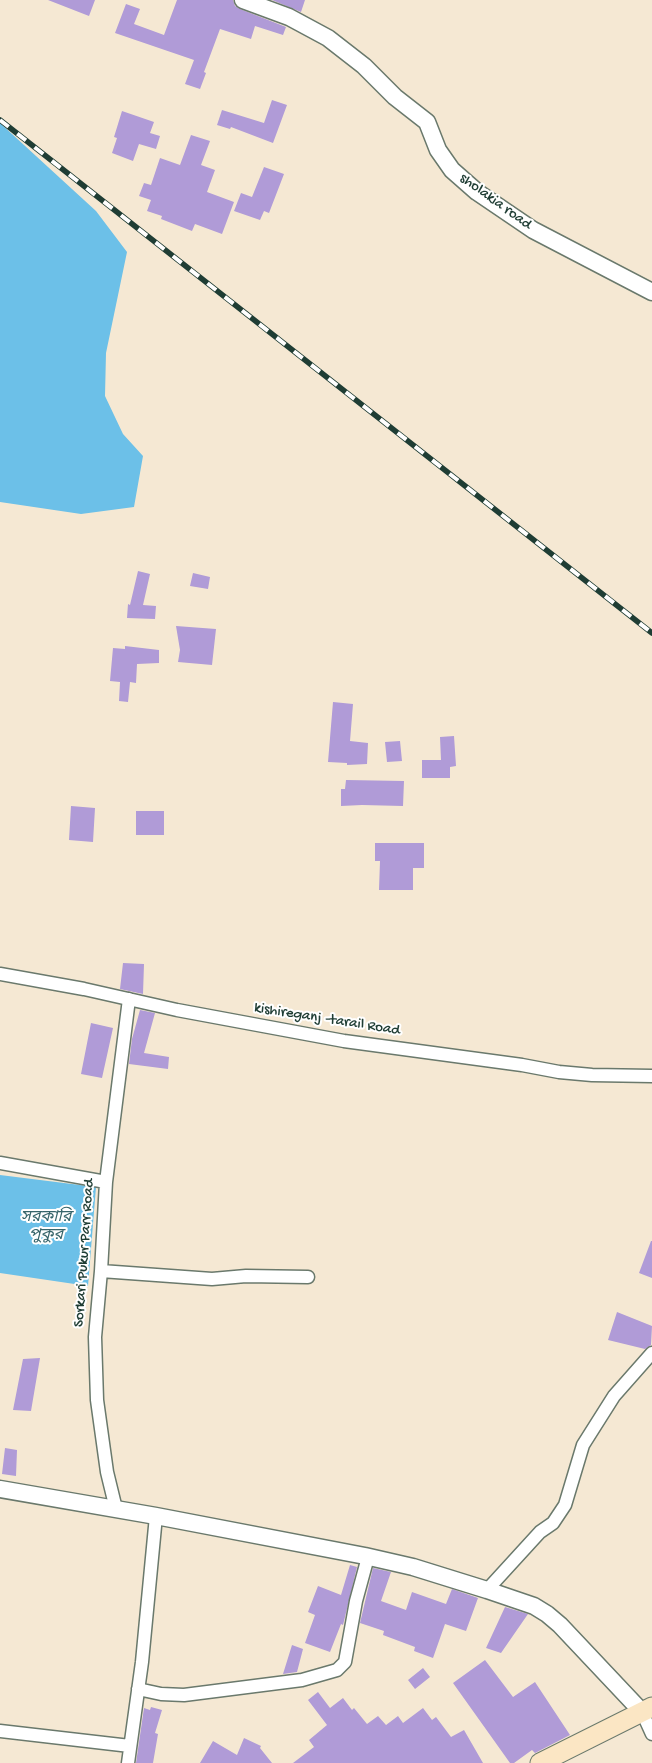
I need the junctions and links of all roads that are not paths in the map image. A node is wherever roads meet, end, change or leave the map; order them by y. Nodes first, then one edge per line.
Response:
1 (243, 0) edge
2 (652, 292) edge
3 (0, 974) edge
4 (129, 999) junction
5 (652, 1076) edge
6 (0, 1163) edge
7 (106, 1182) junction
8 (101, 1271) junction
9 (308, 1277) dead end
10 (652, 1353) edge
11 (0, 1489) edge
12 (116, 1509) junction
13 (156, 1516) junction
14 (368, 1557) junction
15 (488, 1590) junction
16 (138, 1689) junction
17 (647, 1710) edge
18 (0, 1731) edge
19 (652, 1734) edge
20 (130, 1746) junction
21 (128, 1763) edge
22 (540, 1763) edge

1 - 2 street, sholakia road
3 - 4 street, kishireganj -tarail Road
4 - 5 street, kishireganj -tarail Road
4 - 7 street, Sorkari Pukur Parr Road
6 - 7 street
7 - 8 street, Sorkari Pukur Parr Road
8 - 9 street
8 - 12 street, Sorkari Pukur Parr Road
10 - 15 street
11 - 12 street
12 - 13 street
13 - 14 street
13 - 16 street
14 - 15 street
14 - 16 street
15 - 17 street
16 - 20 street
17 - 19 street
17 - 22 main road
18 - 20 street
20 - 21 street

